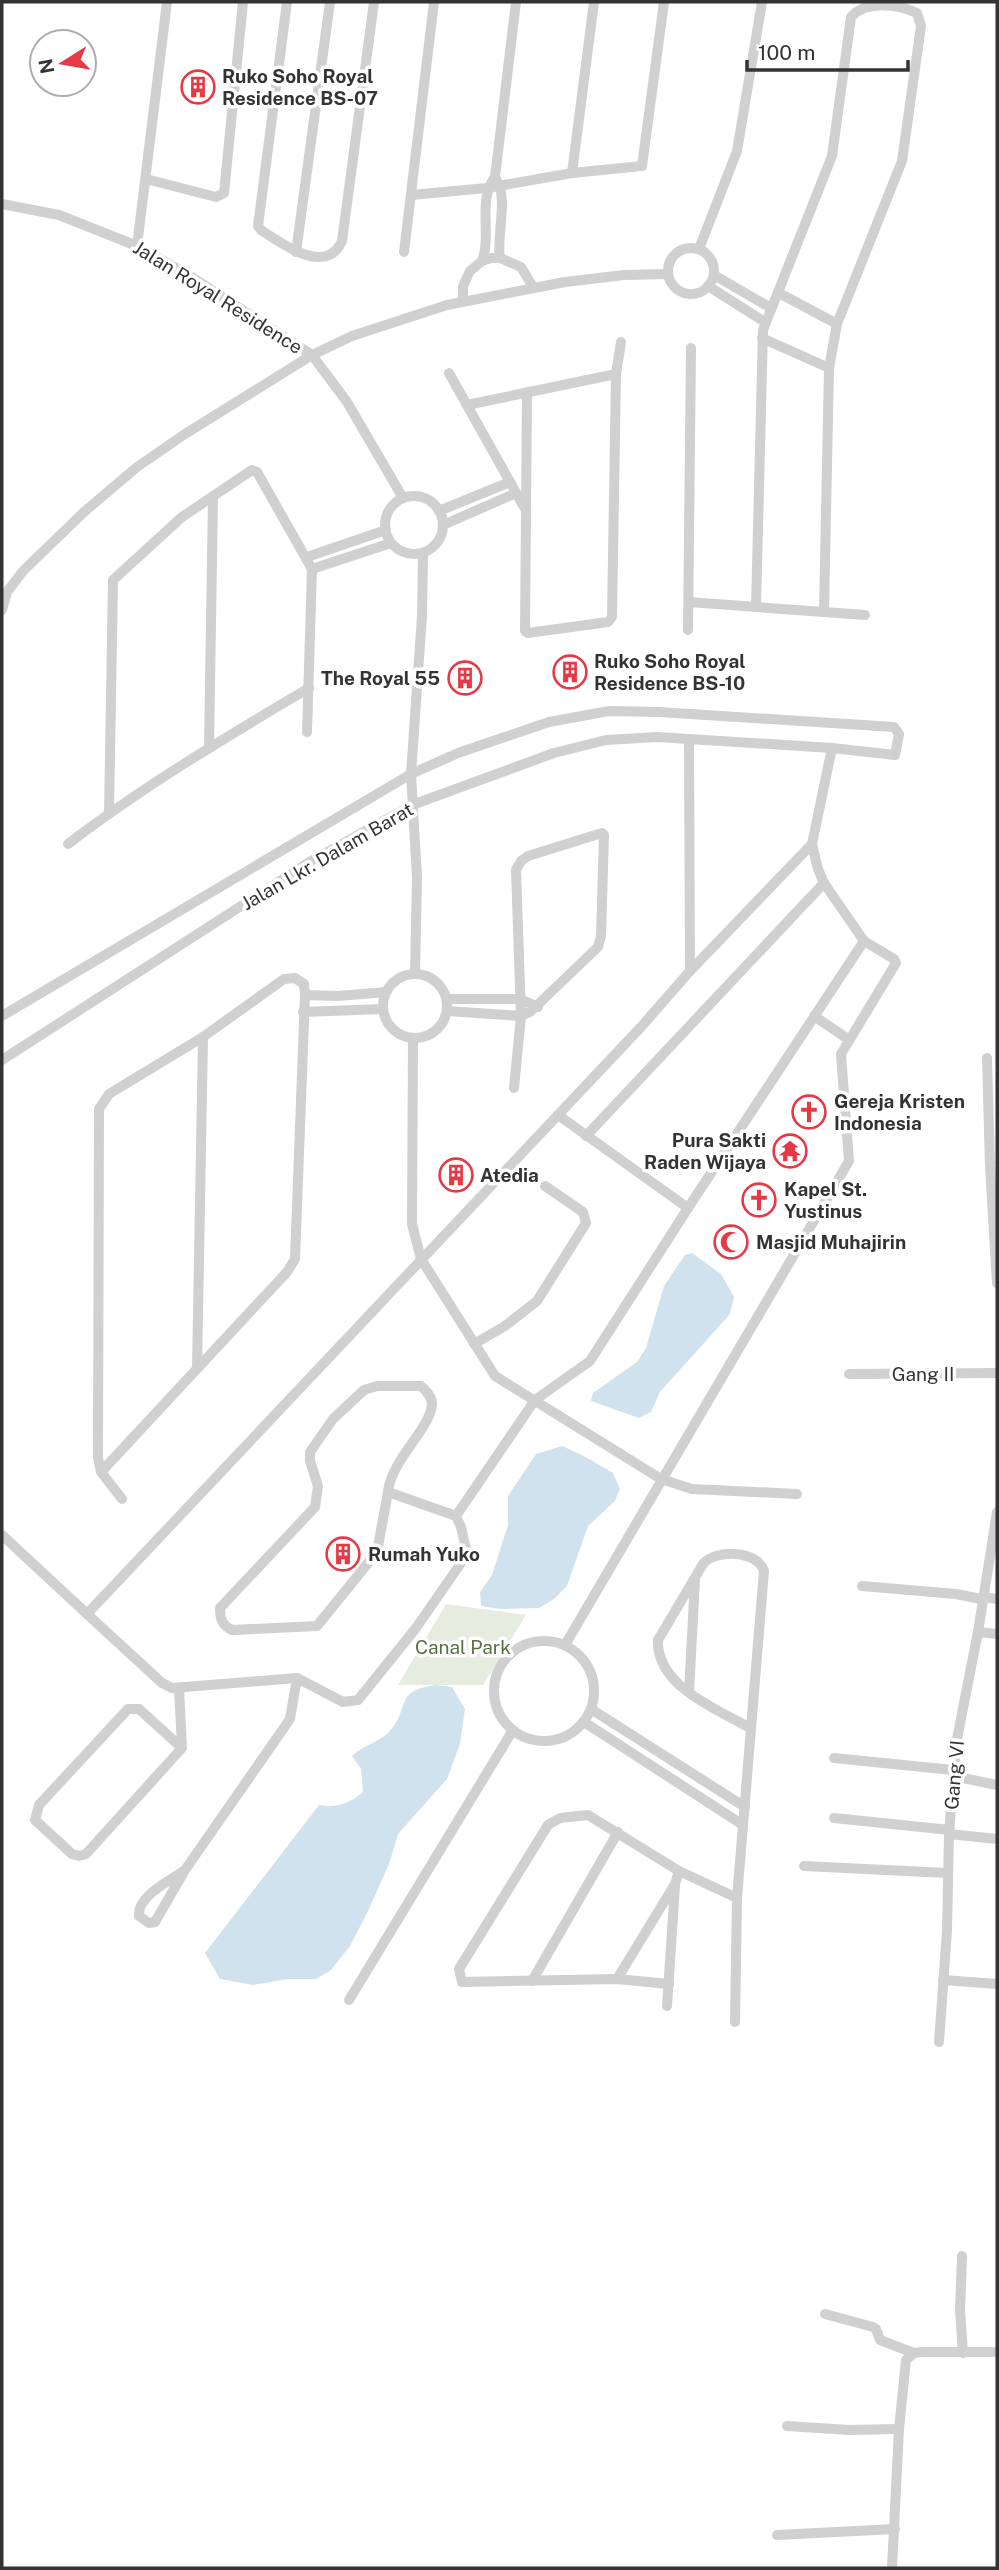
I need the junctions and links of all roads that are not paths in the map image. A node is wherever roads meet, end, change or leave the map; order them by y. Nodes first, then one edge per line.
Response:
1 (167, 2) edge
2 (243, 2) edge
3 (287, 2) edge
4 (330, 2) edge
5 (374, 2) edge
6 (434, 2) edge
7 (516, 2) edge
8 (594, 2) edge
9 (664, 2) edge
10 (762, 2) edge
11 (572, 173) junction
12 (146, 179) junction
13 (498, 181) junction
14 (487, 188) junction
15 (411, 195) junction
16 (2, 204) edge
17 (137, 246) junction
18 (699, 249) junction
19 (296, 252) junction
20 (404, 252) dead end
21 (500, 258) junction
22 (482, 261) junction
23 (668, 274) junction
24 (714, 275) junction
25 (708, 286) junction
26 (533, 287) junction
27 (779, 293) junction
28 (463, 302) junction
29 (771, 308) junction
30 (765, 322) junction
31 (837, 324) junction
32 (762, 338) junction
33 (621, 341) dead end
34 (691, 348) dead end
35 (312, 355) junction
36 (829, 368) junction
37 (449, 373) dead end
38 (616, 374) junction
39 (527, 392) junction
40 (467, 405) junction
41 (510, 482) junction
42 (516, 493) junction
43 (213, 496) junction
44 (404, 498) junction
45 (525, 509) junction
46 (439, 511) junction
47 (443, 525) junction
48 (386, 530) junction
49 (391, 543) junction
50 (423, 553) junction
51 (307, 557) junction
52 (313, 569) junction
53 (689, 602) junction
54 (755, 607) junction
55 (2, 610) edge
56 (824, 612) junction
57 (865, 615) dead end
58 (688, 631) dead end
59 (309, 688) junction
60 (307, 732) dead end
61 (689, 740) junction
62 (209, 748) junction
63 (832, 748) junction
64 (411, 774) junction
65 (412, 805) junction
66 (109, 813) junction
67 (68, 844) dead end
68 (812, 844) junction
69 (824, 883) junction
70 (864, 941) junction
71 (690, 971) junction
72 (415, 973) junction
73 (386, 992) junction
74 (305, 995) junction
75 (447, 999) junction
76 (520, 999) junction
77 (538, 1007) junction
78 (383, 1009) junction
79 (447, 1011) junction
80 (303, 1012) junction
81 (2, 1016) edge
82 (521, 1016) junction
83 (814, 1016) junction
84 (203, 1037) junction
85 (413, 1038) junction
86 (848, 1039) junction
87 (987, 1058) dead end
88 (2, 1060) edge
89 (514, 1088) dead end
90 (558, 1115) junction
91 (586, 1136) junction
92 (545, 1186) dead end
93 (688, 1208) junction
94 (421, 1259) junction
95 (997, 1283) edge
96 (474, 1344) junction
97 (197, 1369) junction
98 (997, 1373) edge
99 (849, 1374) dead end
100 (535, 1400) junction
101 (101, 1472) junction
102 (661, 1479) junction
103 (388, 1492) junction
104 (797, 1494) dead end
105 (122, 1499) dead end
106 (997, 1511) edge
107 (456, 1516) junction
108 (2, 1535) edge
109 (696, 1577) junction
110 (862, 1586) dead end
111 (982, 1598) junction
112 (997, 1599) edge
113 (87, 1614) junction
114 (978, 1632) junction
115 (997, 1634) edge
116 (565, 1645) junction
117 (297, 1678) junction
118 (179, 1688) junction
119 (689, 1692) junction
120 (591, 1709) junction
121 (584, 1723) junction
122 (750, 1728) junction
123 (513, 1730) junction
124 (182, 1748) junction
125 (834, 1758) dead end
126 (953, 1773) junction
127 (997, 1785) edge
128 (745, 1807) junction
129 (834, 1818) dead end
130 (743, 1825) junction
131 (618, 1832) junction
132 (949, 1832) junction
133 (997, 1839) edge
134 (804, 1866) dead end
135 (185, 1870) junction
136 (679, 1871) junction
137 (948, 1873) junction
138 (675, 1884) junction
139 (737, 1898) junction
140 (617, 1979) junction
141 (943, 1980) junction
142 (532, 1981) junction
143 (668, 1984) junction
144 (997, 1984) edge
145 (349, 2000) dead end
146 (667, 2006) dead end
147 (734, 2022) dead end
148 (940, 2042) dead end
149 (962, 2256) dead end
150 (825, 2314) dead end
151 (997, 2352) edge
152 (915, 2353) junction
153 (963, 2353) junction
154 (787, 2426) dead end
155 (899, 2429) junction
156 (895, 2529) junction
157 (776, 2535) dead end
158 (891, 2568) edge

1 - 12 street
2 - 12 street
3 - 19 street
4 - 19 street
5 - 19 street
6 - 15 street
7 - 13 street
8 - 11 street
9 - 11 street
10 - 18 street
11 - 13 street
12 - 17 street
13 - 14 street
13 - 21 street
14 - 15 street
14 - 22 street
15 - 20 street
16 - 17 street, Jalan Royal Residence
17 - 35 street, Jalan Royal Residence
18 - 23 street
18 - 24 street
21 - 22 street
21 - 26 street
22 - 28 street
23 - 25 street
23 - 26 street
24 - 25 street
24 - 29 street
25 - 30 street
26 - 28 street
27 - 29 street
27 - 31 street
27 - 31 street
28 - 35 street
29 - 30 street
30 - 32 street
31 - 36 street
32 - 36 street
32 - 54 street
33 - 38 street
34 - 53 street
35 - 44 street, Jalan Royal Residence
35 - 55 street
36 - 56 street
37 - 40 street
38 - 39 street
38 - 45 street
39 - 40 street
39 - 45 street
40 - 41 street
41 - 42 street
41 - 46 street
42 - 45 street
42 - 47 street
43 - 51 street
43 - 62 street
43 - 66 street
44 - 46 street
44 - 48 street
46 - 47 street
47 - 50 street
48 - 49 street
48 - 51 street
49 - 50 street
49 - 52 street
50 - 64 street
51 - 52 street
52 - 59 street
53 - 54 street
53 - 58 street
54 - 56 street
56 - 57 street
59 - 60 street
59 - 62 street
61 - 63 street, Jalan Lkr. Dalam Barat
61 - 65 street, Jalan Lkr. Dalam Barat
61 - 71 street
62 - 66 street
63 - 64 street, Jalan Lkr. Dalam Barat
63 - 68 street
64 - 65 street
64 - 81 street, Jalan Lkr. Dalam Barat
65 - 72 street
65 - 88 street, Jalan Lkr. Dalam Barat
66 - 67 street
68 - 69 street
68 - 71 street
69 - 70 street
69 - 91 street
70 - 83 street
70 - 86 street
71 - 90 street
72 - 73 street
72 - 75 street
73 - 74 street
73 - 78 street
74 - 80 street
74 - 84 street
75 - 76 street
75 - 79 street
76 - 77 street
76 - 77 street
76 - 82 street
77 - 82 street
78 - 80 street
78 - 85 street
79 - 82 street
79 - 85 street
80 - 97 street
82 - 89 street
83 - 86 street
83 - 93 street
84 - 97 street
84 - 101 street
85 - 94 street
86 - 102 street
87 - 95 street
90 - 91 street
90 - 94 street
91 - 93 street
92 - 96 street
93 - 100 street
94 - 96 street
94 - 113 street
96 - 100 street
97 - 101 street
98 - 99 street, Gang II
100 - 102 street
100 - 107 street
101 - 105 street
102 - 104 street
102 - 116 street
103 - 103 street
103 - 107 street
106 - 111 street, Gang VI
107 - 117 street
108 - 113 street
109 - 119 street
109 - 119 street
109 - 122 street
110 - 111 street
111 - 112 street
111 - 114 street, Gang VI
113 - 118 street
114 - 115 street
114 - 126 street, Gang VI
116 - 120 street
116 - 123 street
117 - 118 street
117 - 135 street
118 - 124 street
119 - 122 street
120 - 121 street
120 - 128 street
121 - 123 street
121 - 130 street
122 - 128 street
123 - 145 street
124 - 124 street
125 - 126 street
126 - 127 street
126 - 132 street, Gang VI
128 - 130 street
129 - 132 street
130 - 139 street
131 - 136 street
131 - 142 street
131 - 142 street
132 - 133 street
132 - 137 street, Gang VI
134 - 137 street
135 - 135 street
136 - 138 street
136 - 139 street
137 - 141 street, Gang VI
138 - 140 street
138 - 143 street
139 - 147 street
140 - 142 street
140 - 143 street
141 - 144 street
141 - 148 street, Gang VI
143 - 146 street
149 - 153 street
150 - 152 street
151 - 153 street
152 - 153 street
152 - 155 street
154 - 155 street
155 - 156 street
156 - 157 street
156 - 158 street

